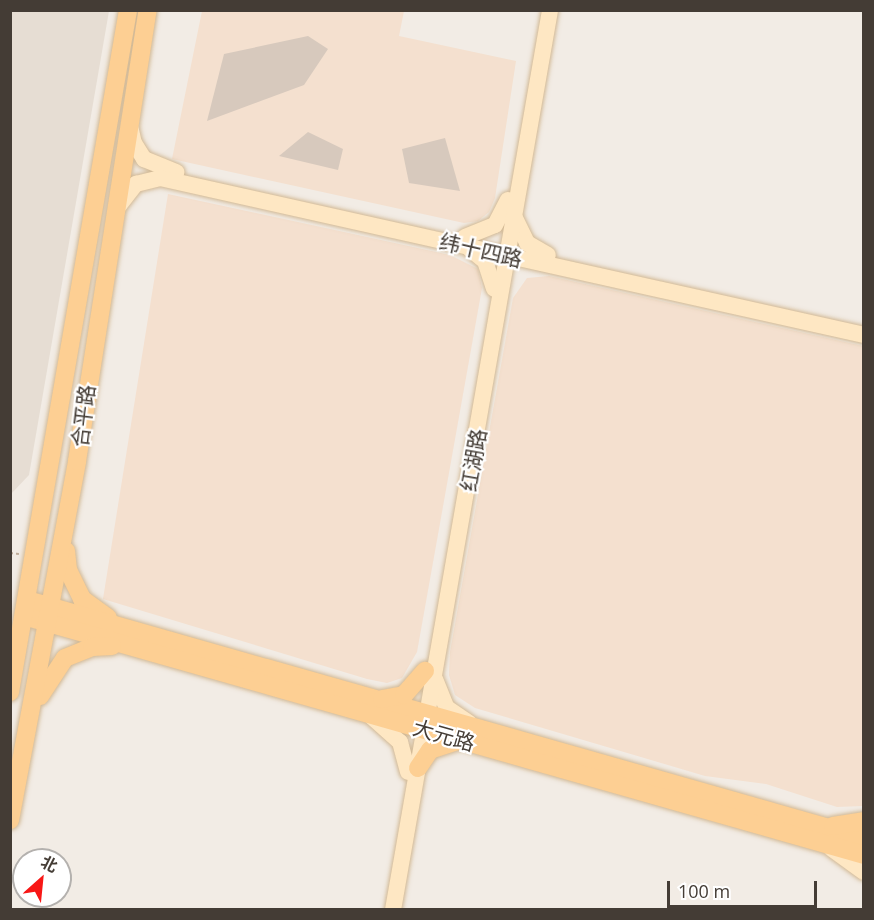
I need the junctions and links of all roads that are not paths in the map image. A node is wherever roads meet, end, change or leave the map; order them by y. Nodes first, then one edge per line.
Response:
1 (128, 10) edge
2 (148, 10) edge
3 (540, 10) edge
4 (550, 10) edge
5 (129, 123) junction
6 (511, 206) junction
7 (114, 214) junction
8 (464, 242) junction
9 (504, 250) junction
10 (547, 260) junction
11 (498, 293) junction
12 (864, 325) edge
13 (864, 335) edge
14 (64, 531) junction
15 (26, 608) junction
16 (49, 614) junction
17 (129, 637) junction
18 (430, 671) junction
19 (10, 692) edge
20 (371, 706) junction
21 (32, 711) junction
22 (421, 721) junction
23 (473, 735) junction
24 (413, 770) junction
25 (10, 820) edge
26 (864, 821) edge
27 (821, 834) junction
28 (864, 838) edge
29 (864, 855) edge
30 (864, 872) edge
31 (384, 909) edge
32 (393, 909) edge

1 - 15 main road, 合平路
2 - 5 main road, 合平路
3 - 6 main road, 红湖路
4 - 6 main road, 红湖路
5 - 7 main road, 合平路
5 - 8 main road, 纬十四路
6 - 8 main road
6 - 9 main road, 红湖路
6 - 10 main road
7 - 8 main road, 纬十四路
7 - 14 main road, 合平路
8 - 9 main road, 纬十四路
8 - 11 main road
9 - 10 main road, 纬十四路
9 - 11 main road, 红湖路
10 - 11 main road
10 - 12 main road, 纬十四路
10 - 13 main road, 纬十四路
11 - 18 main road, 红湖路
14 - 16 main road, 合平路
14 - 17 main road
15 - 16 main road, 大元路
15 - 19 main road, 合平路
16 - 17 main road, 大元路
16 - 21 main road, 合平路
17 - 20 main road, 大元路
17 - 21 main road
18 - 20 main road
18 - 22 main road, 红湖路
18 - 23 main road
20 - 22 main road, 大元路
20 - 24 main road
21 - 25 main road, 合平路
22 - 23 main road, 大元路
22 - 24 main road, 红湖路
23 - 24 main road
23 - 27 main road, 大元路
24 - 31 main road, 红湖路
24 - 32 main road, 红湖路
26 - 27 main road
27 - 28 main road, 大元路
27 - 29 main road, 大元路
27 - 30 main road

